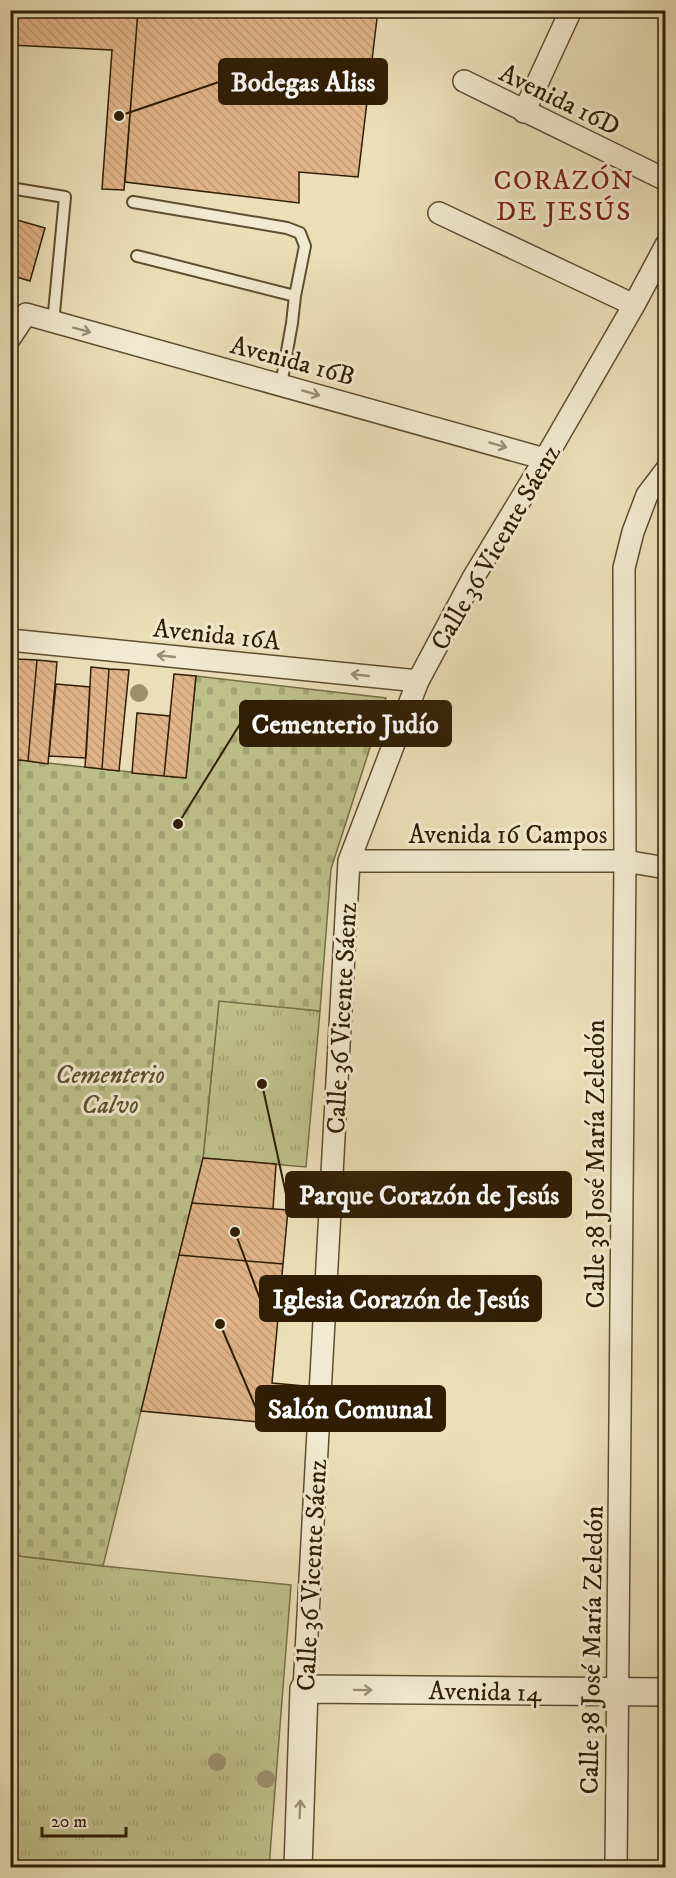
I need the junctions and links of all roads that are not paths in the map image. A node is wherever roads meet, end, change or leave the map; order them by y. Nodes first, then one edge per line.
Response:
1 (571, 10) edge
2 (464, 81) dead end
3 (524, 112) junction
4 (666, 180) edge
5 (10, 188) edge
6 (133, 202) dead end
7 (439, 213) dead end
8 (666, 245) edge
9 (137, 256) dead end
10 (295, 296) junction
11 (634, 305) junction
12 (53, 322) junction
13 (10, 338) edge
14 (281, 385) junction
15 (545, 459) junction
16 (665, 470) edge
17 (10, 640) edge
18 (418, 681) junction
19 (350, 861) junction
20 (625, 861) junction
21 (666, 868) edge
22 (304, 1689) junction
23 (617, 1692) junction
24 (666, 1692) edge
25 (298, 1868) edge
26 (616, 1868) edge

1 - 3 street
2 - 3 street, Avenida 16D
3 - 4 street, Avenida 16D
5 - 12 lane
6 - 10 lane
7 - 11 street
8 - 11 street, Calle 36 Vicente Sáenz
9 - 10 lane
10 - 14 lane
11 - 15 street, Calle 36 Vicente Sáenz
12 - 13 street, Avenida 16B
12 -> 14 street, Avenida 16B
14 -> 15 street, Avenida 16B
15 - 18 street, Calle 36 Vicente Sáenz
16 - 20 street, Calle 38 José María Zeledón
18 -> 17 street, Avenida 16A
18 - 19 street, Calle 36 Vicente Sáenz
19 - 20 street, Avenida 16 Campos
19 - 22 street, Calle 36 Vicente Sáenz
20 - 21 street, Avenida 16 Campos
20 - 23 street, Calle 38 José María Zeledón
22 -> 23 street, Avenida 14
25 -> 22 street, Calle 36 Vicente Sáenz
23 - 24 street, Avenida 14
23 - 26 street, Calle 38 José María Zeledón

